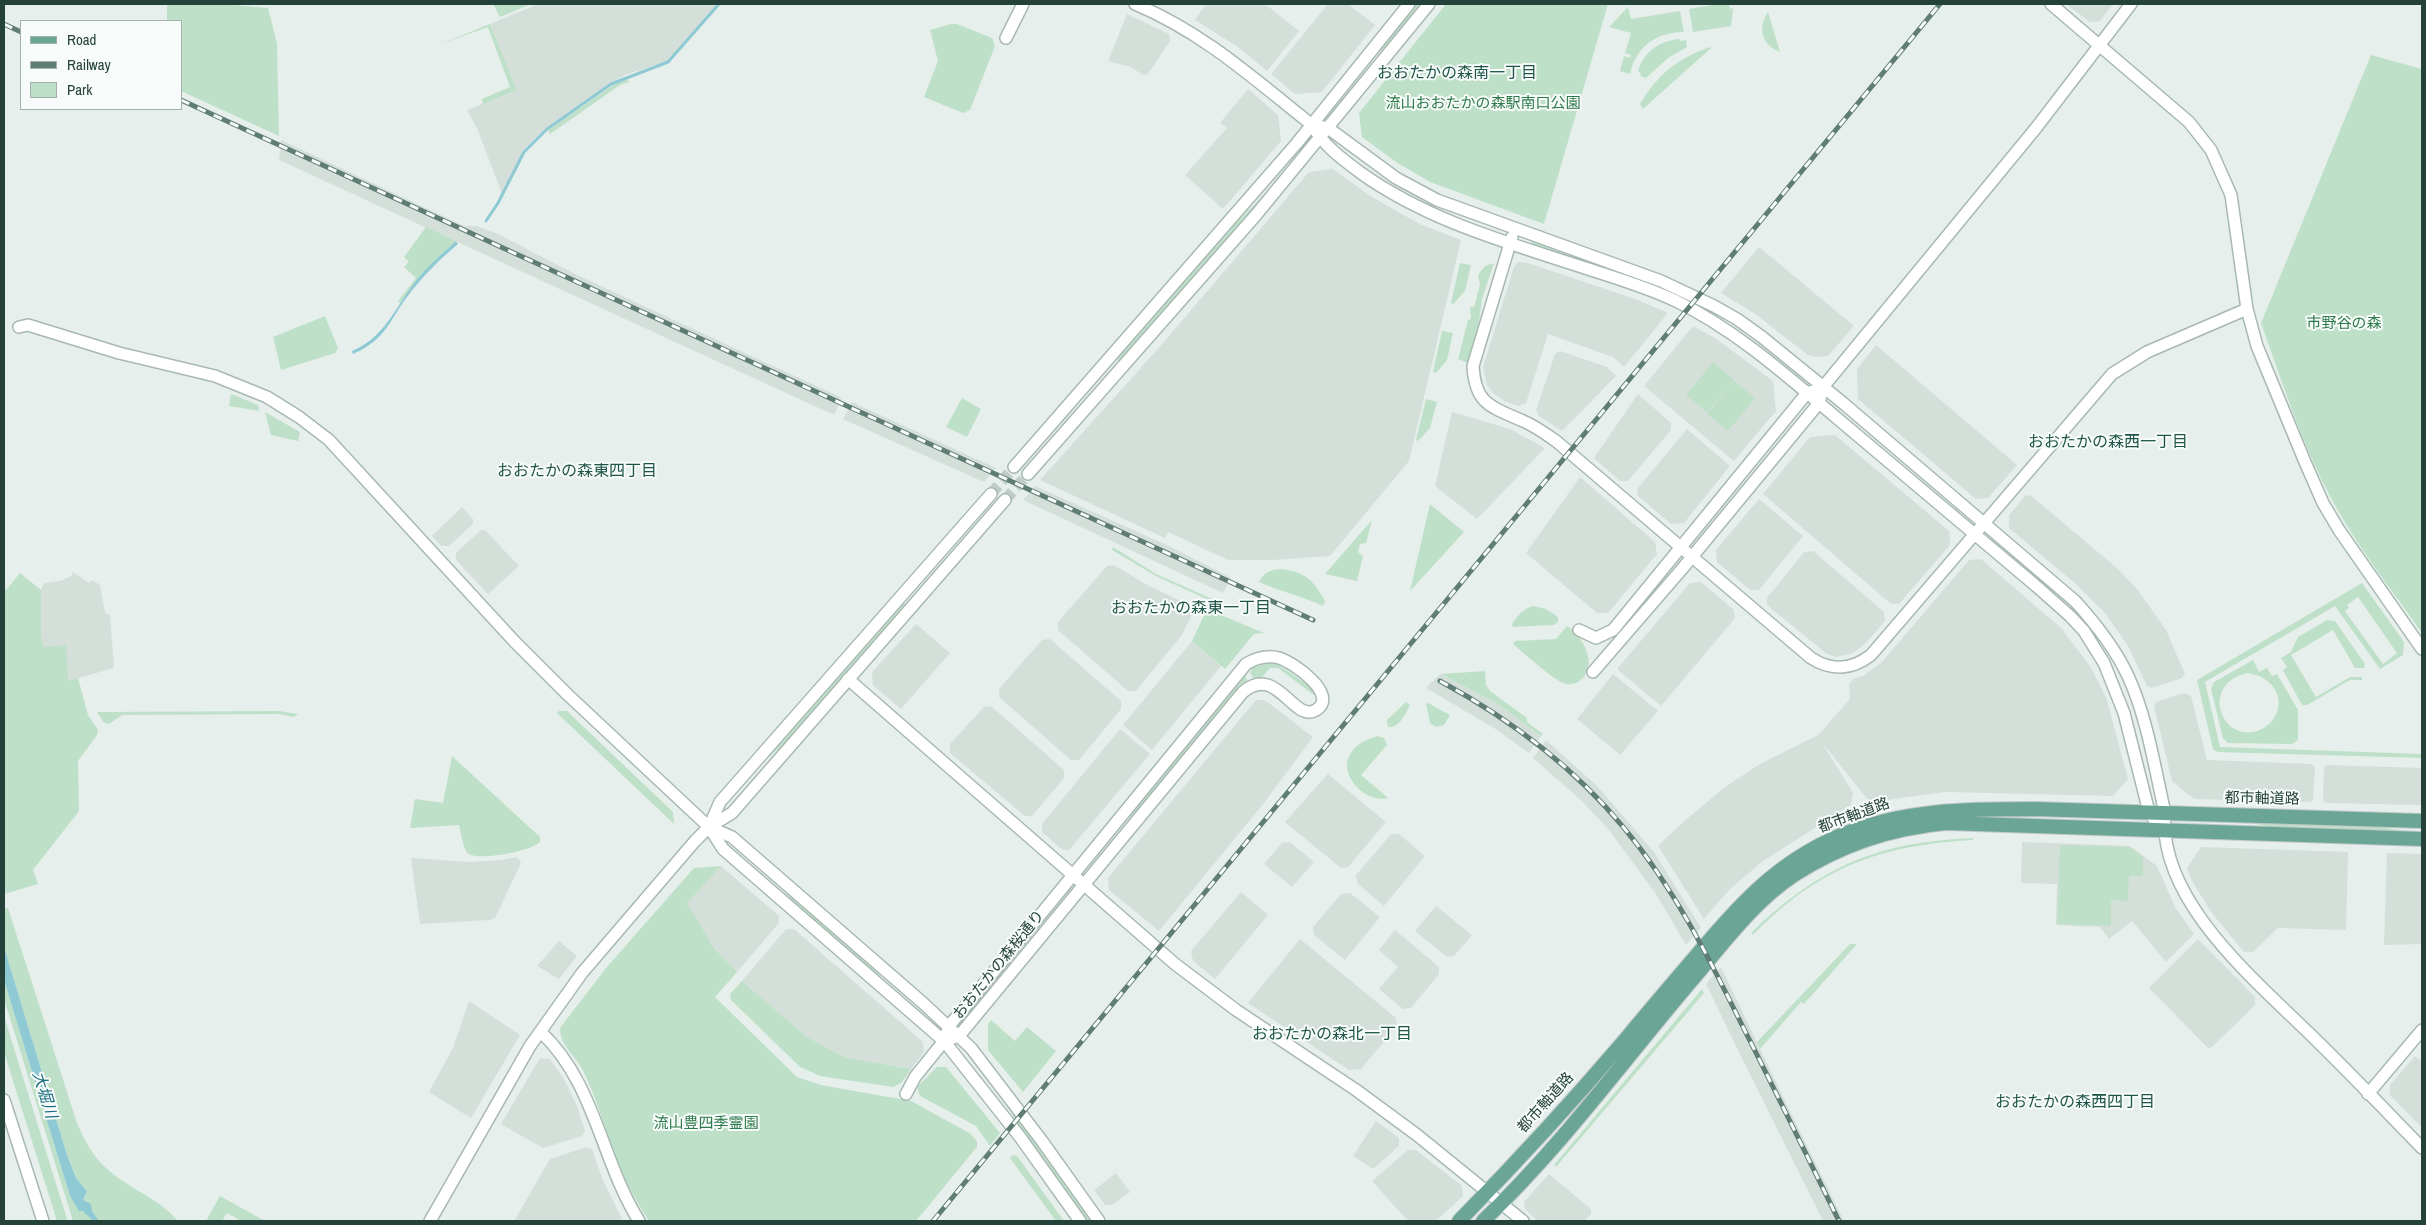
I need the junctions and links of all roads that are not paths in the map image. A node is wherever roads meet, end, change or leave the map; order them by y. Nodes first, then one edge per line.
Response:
1 (1023, 4) edge
2 (1135, 4) edge
3 (1410, 4) edge
4 (1429, 4) edge
5 (2052, 4) edge
6 (2131, 4) edge
7 (1006, 38) dead end
8 (2100, 45) junction
9 (1312, 125) junction
10 (1328, 128) junction
11 (1320, 139) junction
12 (1515, 229) junction
13 (1510, 244) junction
14 (2246, 308) junction
15 (19, 327) dead end
16 (1824, 387) junction
17 (1807, 394) junction
18 (1819, 403) junction
19 (1014, 467) tunnel mouth
20 (1028, 474) tunnel mouth
21 (991, 494) tunnel mouth
22 (1005, 500) tunnel mouth
23 (1984, 522) junction
24 (1974, 534) junction
25 (1681, 548) junction
26 (1692, 557) junction
27 (1579, 630) dead end
28 (2422, 649) edge
29 (1251, 661) junction
30 (1593, 672) dead end
31 (848, 679) junction
32 (1258, 684) junction
33 (2148, 812) junction
34 (2165, 813) junction
35 (2422, 821) edge
36 (709, 827) junction
37 (2163, 832) junction
38 (2422, 839) edge
39 (1072, 876) junction
40 (1084, 885) junction
41 (949, 1026) junction
42 (2422, 1030) edge
43 (541, 1032) junction
44 (959, 1036) junction
45 (944, 1042) junction
46 (906, 1094) dead end
47 (2368, 1094) junction
48 (4, 1100) edge
49 (2422, 1148) edge
50 (1488, 1191) junction
51 (1501, 1203) junction
52 (43, 1221) edge
53 (430, 1221) edge
54 (639, 1221) edge
55 (1080, 1221) edge
56 (1099, 1221) edge
57 (1459, 1221) edge
58 (1483, 1221) edge
59 (1522, 1221) edge

1 - 7 street
2 - 9 street
3 - 9 street
4 - 10 street
5 - 8 street
6 - 8 street
8 - 14 street
8 - 16 street
9 - 10 street
9 - 11 street
9 - 19 street
10 - 11 street
10 - 12 street
11 - 13 street
11 - 20 street
12 - 13 street
12 - 16 street
13 - 17 street
13 - 25 street
14 - 23 street
14 - 28 street
15 - 36 street
16 - 17 street
16 - 18 street
16 - 23 street
17 - 18 street
17 - 25 street
18 - 24 street
18 - 26 street
21 - 36 street
22 - 31 street
23 - 24 street
23 - 34 street
24 - 26 street
24 - 33 street
25 - 26 street
25 - 27 street
26 - 30 street
29 - 32 street
29 - 32 street
29 - 39 street, おおたかの森桜通り
31 - 36 street
31 - 39 street
32 - 40 street, おおたかの森桜通り
33 - 34 main road, 都市軸道路
33 - 37 street
33 - 50 main road, 都市軸道路
34 - 35 main road, 都市軸道路
34 - 37 street
36 - 41 street
36 - 43 street
36 - 45 street
37 - 38 main road, 都市軸道路
37 - 47 street
37 - 51 main road, 都市軸道路
39 - 40 street
39 - 41 street, おおたかの森桜通り
40 - 44 street, おおたかの森桜通り
40 - 50 street
41 - 44 street
41 - 45 street, おおたかの森桜通り
42 - 47 street
43 - 53 street
43 - 54 street
44 - 45 street, おおたかの森桜通り
44 - 56 street
45 - 46 street
45 - 55 street
47 - 49 street
48 - 52 street
50 - 51 street
50 - 57 main road, 都市軸道路
51 - 58 main road, 都市軸道路
51 - 59 street

